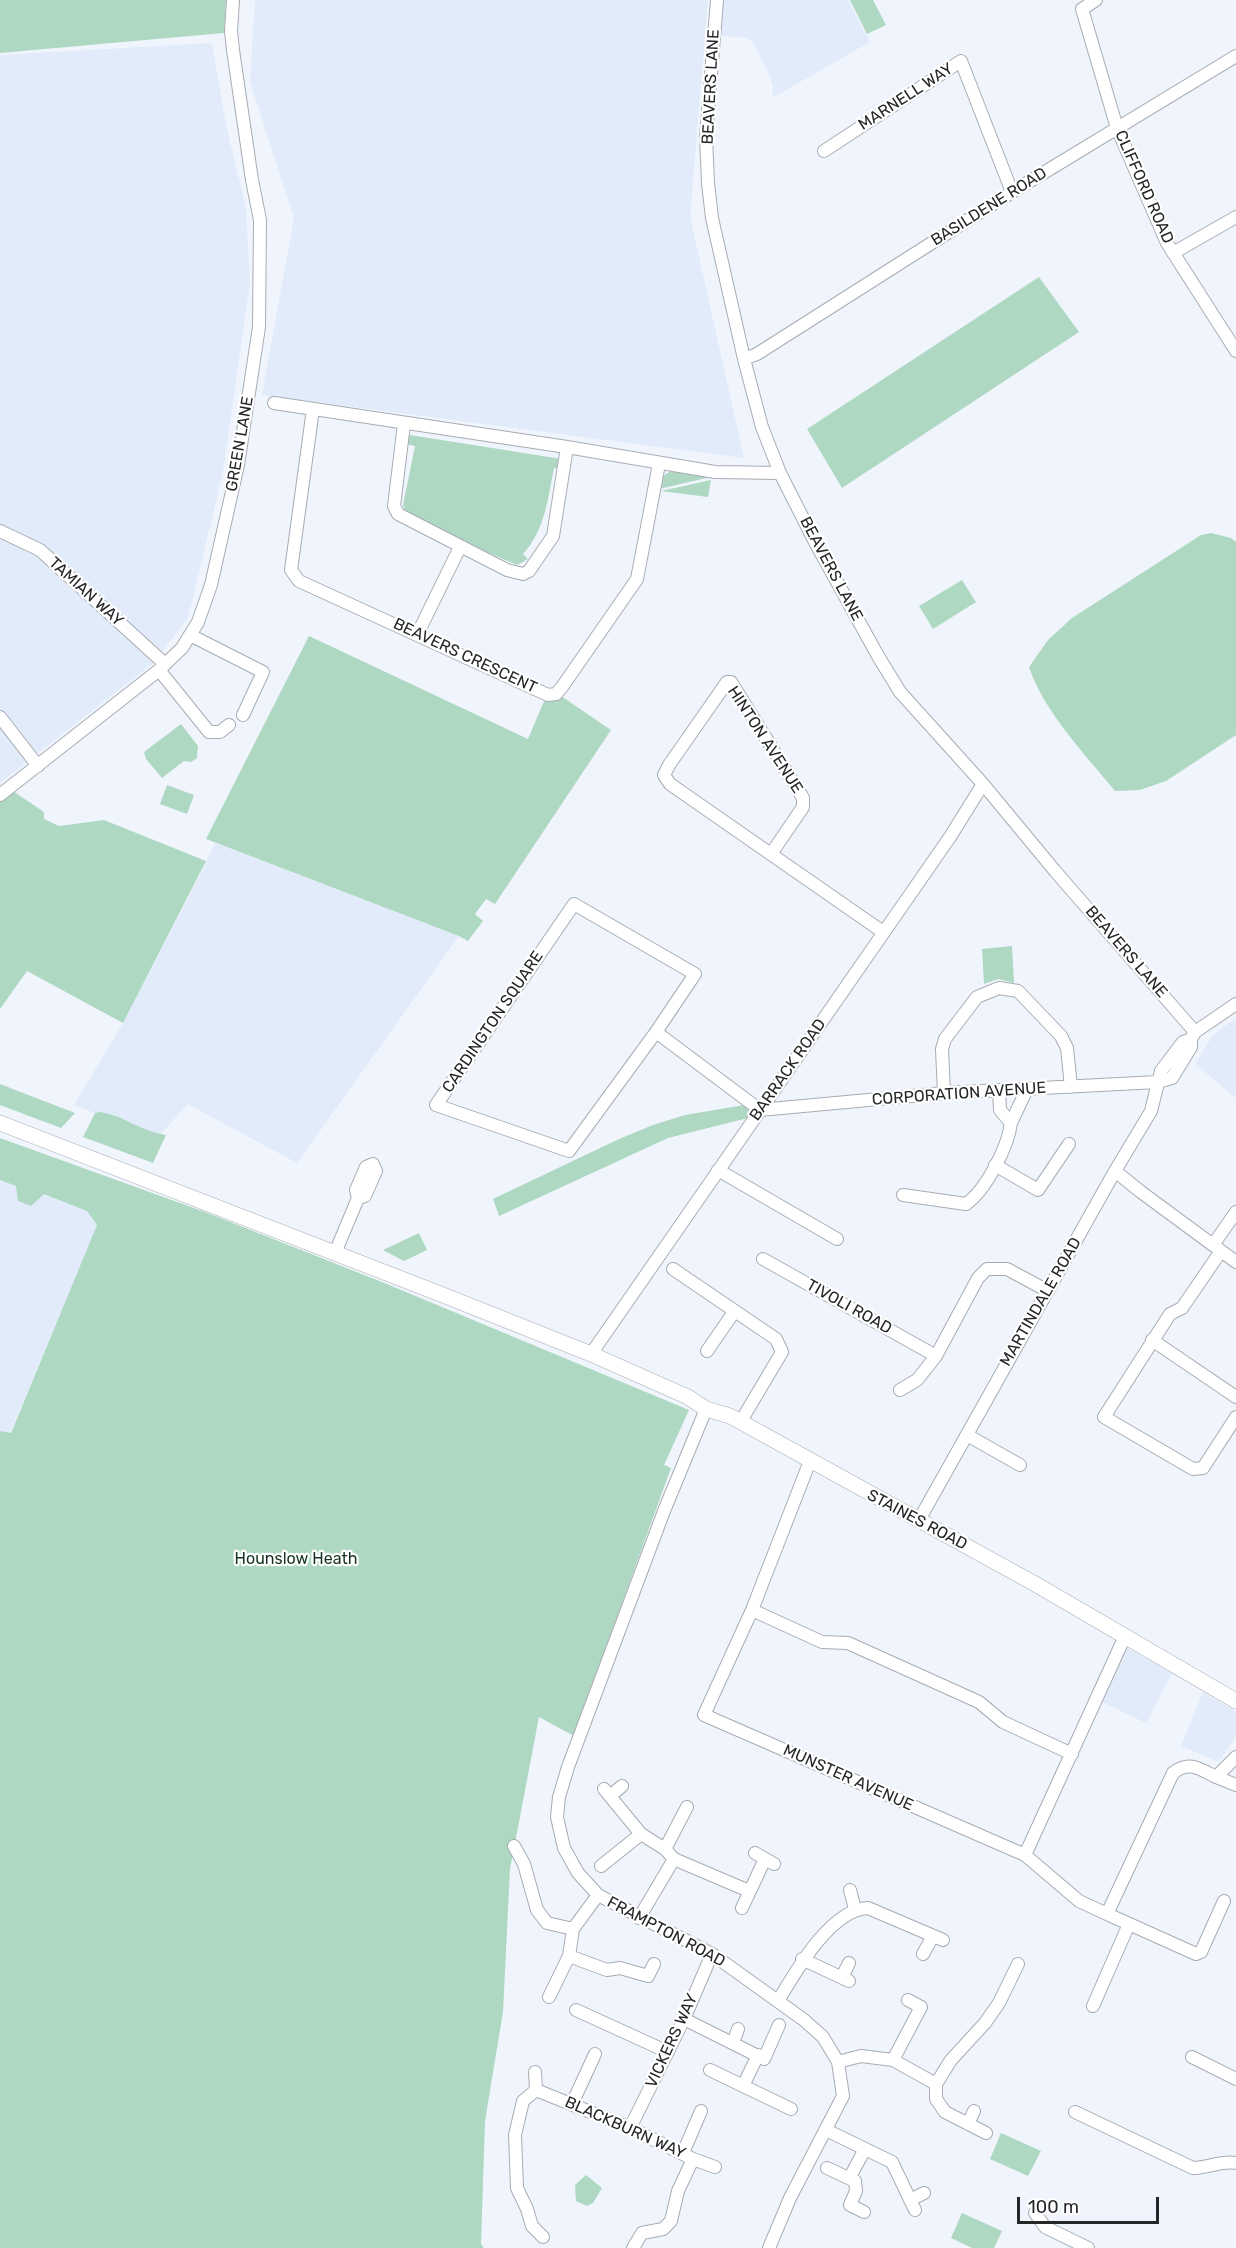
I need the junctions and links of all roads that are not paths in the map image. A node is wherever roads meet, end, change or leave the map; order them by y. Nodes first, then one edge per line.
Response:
1 (233, 0) edge
2 (717, 0) edge
3 (1096, 0) edge
4 (1236, 56) edge
5 (1117, 128) junction
6 (824, 151) dead end
7 (1012, 192) junction
8 (1236, 217) edge
9 (1173, 253) junction
10 (1236, 351) edge
11 (744, 359) junction
12 (274, 403) dead end
13 (313, 409) junction
14 (404, 424) junction
15 (567, 447) junction
16 (659, 464) junction
17 (780, 473) junction
18 (0, 531) edge
19 (460, 547) junction
20 (190, 635) junction
21 (417, 635) junction
22 (162, 667) junction
23 (243, 715) dead end
24 (0, 717) edge
25 (229, 725) dead end
26 (38, 766) junction
27 (983, 784) junction
28 (0, 795) edge
29 (771, 854) junction
30 (883, 932) junction
31 (1236, 1004) edge
32 (656, 1032) junction
33 (1193, 1035) junction
34 (1158, 1083) junction
35 (1071, 1087) junction
36 (1027, 1089) junction
37 (999, 1090) junction
38 (944, 1093) junction
39 (760, 1110) junction
40 (0, 1123) edge
41 (1011, 1123) junction
42 (1069, 1144) dead end
43 (994, 1165) junction
44 (718, 1170) junction
45 (1115, 1171) junction
46 (903, 1195) dead end
47 (358, 1198) dead end
48 (1236, 1212) edge
49 (837, 1239) dead end
50 (1217, 1248) junction
51 (335, 1253) junction
52 (763, 1259) dead end
53 (1236, 1262) edge
54 (673, 1269) dead end
55 (1048, 1291) junction
56 (734, 1312) junction
57 (1152, 1340) junction
58 (707, 1351) dead end
59 (591, 1354) junction
60 (936, 1356) junction
61 (900, 1390) dead end
62 (1236, 1397) edge
63 (706, 1409) junction
64 (1236, 1417) edge
65 (741, 1421) junction
66 (967, 1435) junction
67 (810, 1461) junction
68 (1020, 1465) dead end
69 (919, 1520) junction
70 (752, 1610) junction
71 (1125, 1636) junction
72 (1236, 1700) edge
73 (1072, 1754) junction
74 (1236, 1757) edge
75 (1216, 1777) junction
76 (1236, 1785) edge
77 (622, 1786) dead end
78 (687, 1807) dead end
79 (641, 1834) junction
80 (514, 1846) dead end
81 (665, 1849) junction
82 (1024, 1855) junction
83 (674, 1859) junction
84 (765, 1859) dead end
85 (602, 1866) dead end
86 (850, 1890) dead end
87 (749, 1891) junction
88 (598, 1895) junction
89 (1224, 1901) dead end
90 (742, 1908) dead end
91 (855, 1909) junction
92 (1107, 1914) junction
93 (639, 1918) junction
94 (1129, 1924) junction
95 (573, 1929) junction
96 (712, 1954) junction
97 (923, 1954) dead end
98 (569, 1956) junction
99 (802, 1959) junction
100 (849, 1963) dead end
101 (654, 1964) dead end
102 (1018, 1964) dead end
103 (549, 1997) dead end
104 (908, 2000) dead end
105 (778, 2001) junction
106 (1093, 2006) dead end
107 (576, 2010) dead end
108 (684, 2019) junction
109 (778, 2025) dead end
110 (738, 2029) dead end
111 (733, 2043) junction
112 (668, 2052) junction
113 (595, 2054) dead end
114 (758, 2055) junction
115 (1192, 2057) dead end
116 (893, 2060) junction
117 (838, 2062) junction
118 (710, 2070) dead end
119 (535, 2072) dead end
120 (1236, 2079) edge
121 (936, 2084) junction
122 (743, 2086) junction
123 (536, 2090) junction
124 (572, 2104) junction
125 (791, 2109) dead end
126 (701, 2111) dead end
127 (974, 2111) dead end
128 (1074, 2112) dead end
129 (968, 2124) junction
130 (630, 2128) junction
131 (826, 2130) junction
132 (986, 2133) dead end
133 (865, 2149) junction
134 (688, 2156) junction
135 (1236, 2163) edge
136 (715, 2167) dead end
137 (827, 2168) dead end
138 (850, 2177) junction
139 (924, 2193) dead end
140 (864, 2212) dead end
141 (1035, 2213) dead end
142 (543, 2237) dead end
143 (633, 2248) edge
144 (769, 2248) edge
145 (1088, 2248) edge

1 - 20 street, GREEN LANE
2 - 11 street, BEAVERS LANE
3 - 5 street, CLIFFORD ROAD
4 - 5 street, BASILDENE ROAD
5 - 7 street, BASILDENE ROAD
5 - 9 street, CLIFFORD ROAD
6 - 7 street, MARNELL WAY
7 - 11 street, BASILDENE ROAD
8 - 9 street
9 - 10 street, CLIFFORD ROAD
11 - 17 street, BEAVERS LANE
12 - 13 street
13 - 14 street
13 - 21 street, BEAVERS CRESCENT
14 - 15 street
14 - 19 street
15 - 16 street
15 - 19 street
16 - 17 street
16 - 21 street, BEAVERS CRESCENT
17 - 27 street, BEAVERS LANE
18 - 22 street, TAMIAN WAY
19 - 21 street
20 - 22 street, GREEN LANE
20 - 23 street
22 - 25 street, TAMIAN WAY
22 - 26 street, GREEN LANE
24 - 26 street
26 - 28 street, GREEN LANE
27 - 30 street, BARRACK ROAD
27 - 33 street, BEAVERS LANE
29 - 29 street, HINTON AVENUE
29 - 30 street, HINTON AVENUE
30 - 39 street, BARRACK ROAD
31 - 33 street
32 - 32 street, CARDINGTON SQUARE
32 - 39 street
33 - 34 street
34 - 35 street, CORPORATION AVENUE
34 - 45 street, MARTINDALE ROAD
35 - 36 street, CORPORATION AVENUE
35 - 38 street
36 - 37 street, CORPORATION AVENUE
36 - 41 street
37 - 38 street, CORPORATION AVENUE
37 - 41 street
38 - 39 street, CORPORATION AVENUE
39 - 44 street, BARRACK ROAD
40 - 51 main road
41 - 43 street
42 - 43 street
43 - 46 street
44 - 49 street
44 - 59 street, BARRACK ROAD
45 - 50 street
45 - 55 street, MARTINDALE ROAD
47 - 51 street
48 - 50 street
50 - 53 street
50 - 57 street
51 - 59 main road, STAINES ROAD
52 - 60 street, TIVOLI ROAD
54 - 56 street
55 - 60 street
55 - 66 street, MARTINDALE ROAD
56 - 58 street
56 - 65 street
57 - 62 street
57 - 64 street
59 - 63 main road, STAINES ROAD
60 - 61 street
63 - 65 main road, STAINES ROAD
63 - 88 street, FRAMPTON ROAD
65 - 67 main road, STAINES ROAD
66 - 68 street
66 - 69 street, MARTINDALE ROAD
67 - 69 main road, STAINES ROAD
67 - 70 street, MUNSTER AVENUE
69 - 71 main road, STAINES ROAD
70 - 73 street
70 - 82 street, MUNSTER AVENUE
71 - 72 main road, STAINES ROAD
71 - 73 street
73 - 82 street
74 - 75 street
75 - 76 street
75 - 92 street
77 - 79 street
78 - 81 street
79 - 81 street
79 - 85 street
80 - 95 street
81 - 83 street
82 - 92 street, MUNSTER AVENUE
83 - 87 street
83 - 93 street
84 - 87 street
86 - 91 street
87 - 90 street
88 - 93 street, FRAMPTON ROAD
88 - 95 street
89 - 94 street, MUNSTER AVENUE
91 - 97 street
91 - 99 street
92 - 94 street, MUNSTER AVENUE
93 - 96 street, FRAMPTON ROAD
94 - 106 street
95 - 98 street
96 - 105 street, FRAMPTON ROAD
96 - 108 street, VICKERS WAY
98 - 101 street
98 - 103 street
99 - 100 street
99 - 105 street
102 - 121 street
104 - 116 street
105 - 117 street, FRAMPTON ROAD
107 - 112 street
108 - 111 street
108 - 112 street, VICKERS WAY
109 - 114 street
110 - 111 street
111 - 114 street
112 - 130 street, VICKERS WAY
113 - 124 street
114 - 122 street
115 - 120 street
116 - 117 street
116 - 121 street
117 - 131 street, FRAMPTON ROAD
118 - 122 street
119 - 123 street
121 - 129 street
122 - 125 street
123 - 124 street, BLACKBURN WAY
123 - 142 street
124 - 130 street, BLACKBURN WAY
126 - 134 street
127 - 129 street
128 - 135 street
129 - 132 street
130 - 134 street, BLACKBURN WAY
131 - 133 street
131 - 144 street, FRAMPTON ROAD
133 - 138 street
133 - 139 street
134 - 136 street, BLACKBURN WAY
134 - 143 street
137 - 138 street
138 - 140 street
141 - 145 street

